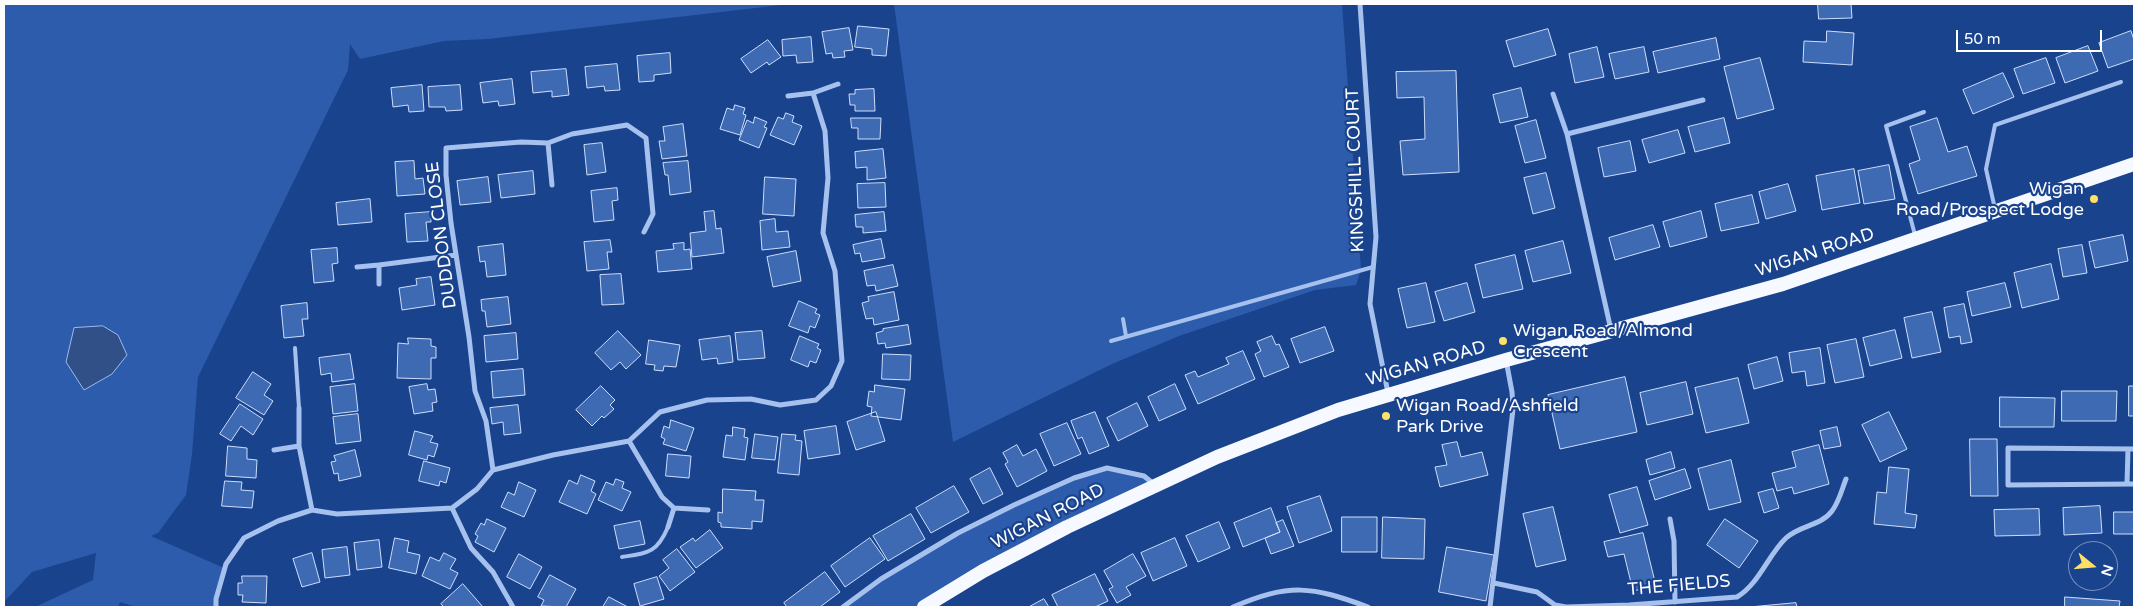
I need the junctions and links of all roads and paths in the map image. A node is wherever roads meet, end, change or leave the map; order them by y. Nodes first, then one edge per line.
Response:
1 (1360, 4) edge
2 (2121, 82) dead end
3 (838, 84) dead end
4 (813, 93) junction
5 (1553, 94) dead end
6 (788, 96) dead end
7 (1703, 100) dead end
8 (1924, 112) dead end
9 (1567, 134) junction
10 (548, 142) junction
11 (2134, 164) edge
12 (552, 185) dead end
13 (1996, 211) junction
14 (644, 232) dead end
15 (1917, 240) junction
16 (456, 255) junction
17 (379, 265) junction
18 (358, 266) dead end
19 (1373, 267) junction
20 (379, 284) dead end
21 (1123, 319) dead end
22 (1611, 331) junction
23 (1126, 336) junction
24 (1112, 341) dead end
25 (295, 348) dead end
26 (1506, 360) junction
27 (1388, 394) junction
28 (299, 408) joint
29 (629, 441) junction
30 (299, 446) junction
31 (2128, 449) junction
32 (2134, 449) edge
33 (274, 450) dead end
34 (493, 470) junction
35 (1846, 479) dead end
36 (2127, 484) junction
37 (2134, 484) edge
38 (1156, 485) junction
39 (452, 508) junction
40 (674, 508) junction
41 (312, 510) junction
42 (708, 510) dead end
43 (1670, 520) dead end
44 (668, 527) joint
45 (622, 557) dead end
46 (1494, 583) junction
47 (1675, 602) junction
48 (216, 607) edge
49 (513, 607) edge
50 (843, 607) edge
51 (924, 607) edge
52 (1233, 607) edge
53 (1368, 607) edge
54 (1490, 607) edge

1 - 19 street, KINGSHILL COURT
2 - 13 lane
3 - 4 street
4 - 6 street
4 - 29 street
5 - 9 street
7 - 9 street
8 - 15 lane
9 - 22 street
10 - 12 street
10 - 14 street, DUDDON CLOSE
10 - 16 street, DUDDON CLOSE
11 - 13 highway, WIGAN ROAD
13 - 15 highway, WIGAN ROAD
15 - 22 highway, WIGAN ROAD
16 - 17 street
16 - 34 street, DUDDON CLOSE
17 - 18 street
17 - 20 street
19 - 23 lane
19 - 27 street, KINGSHILL COURT
21 - 23 lane
22 - 26 highway, WIGAN ROAD
23 - 24 lane
25 - 28 lane
26 - 27 highway, WIGAN ROAD
26 - 46 street
27 - 38 highway, WIGAN ROAD
28 - 30 street
29 - 34 street
29 - 40 street
30 - 33 street
30 - 41 street
31 - 32 street
31 - 36 street
31 - 36 street
34 - 39 street
35 - 47 street, THE FIELDS
36 - 37 street
38 - 50 street
38 - 51 highway, WIGAN ROAD
39 - 41 street
39 - 49 street
40 - 42 street
40 - 44 street
41 - 48 street
43 - 47 street
44 - 45 lane
46 - 47 street, THE FIELDS
46 - 54 street
52 - 53 street

